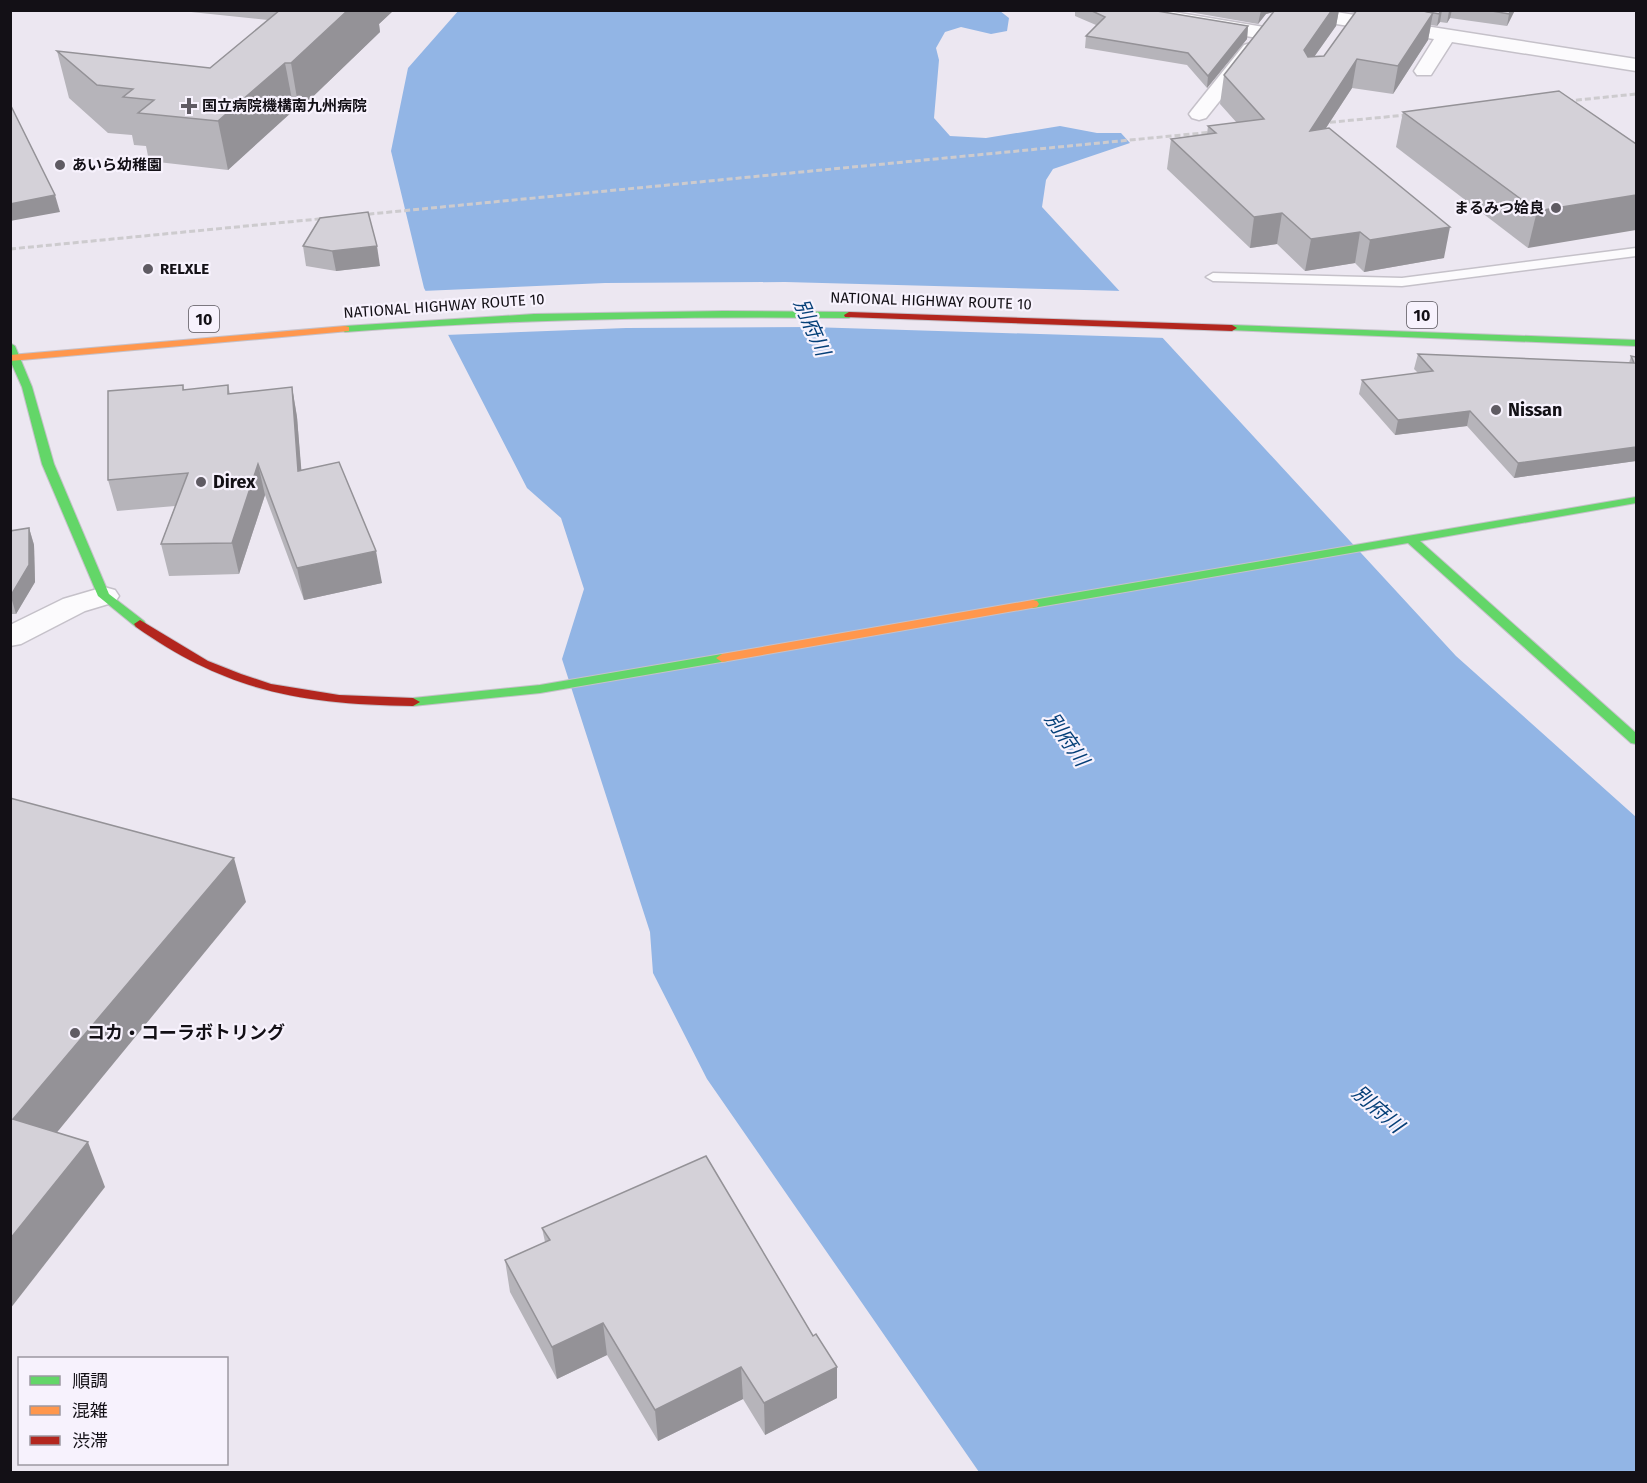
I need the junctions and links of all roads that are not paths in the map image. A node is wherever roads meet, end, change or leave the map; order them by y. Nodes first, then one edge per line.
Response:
1 (1124, 10) edge
2 (1282, 10) edge
3 (1347, 17) edge
4 (1264, 33) junction
5 (1446, 36) junction
6 (1338, 40) edge
7 (1636, 65) edge
8 (1424, 71) dead end
9 (1199, 114) dead end
10 (1636, 252) edge
11 (1213, 277) dead end
12 (1636, 343) edge
13 (12, 354) edge
14 (1636, 500) edge
15 (1411, 539) junction
16 (104, 596) junction
17 (10, 637) edge
18 (1636, 740) edge

1 - 4 street
2 - 3 street
2 - 4 street
3 - 5 street
3 - 6 street
4 - 9 street
5 - 7 street
5 - 8 street
10 - 11 lane
12 - 13 main road, NATIONAL HIGHWAY ROUTE 10 / 10
13 - 16 main road
14 - 15 main road
15 - 16 main road
15 - 18 main road
16 - 17 street

